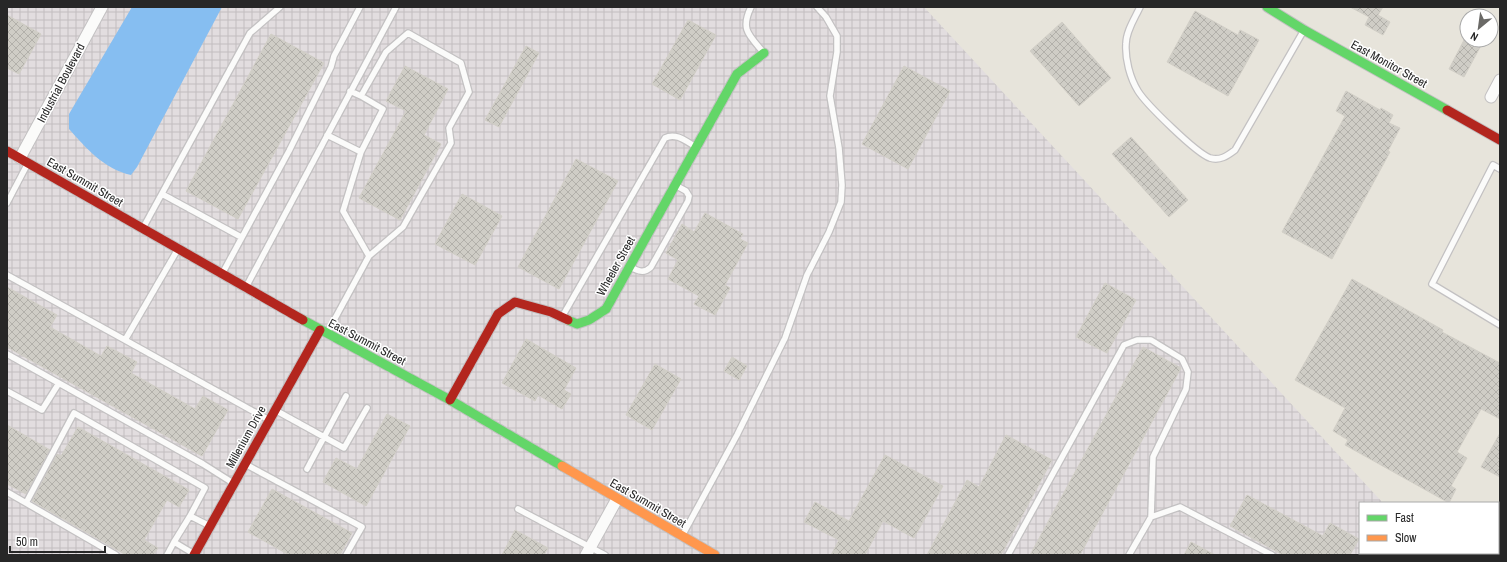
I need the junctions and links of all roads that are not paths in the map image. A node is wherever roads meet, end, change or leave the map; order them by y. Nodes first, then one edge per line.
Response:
1 (102, 7) edge
2 (280, 7) edge
3 (360, 7) edge
4 (396, 7) edge
5 (751, 7) edge
6 (817, 7) edge
7 (1140, 7) edge
8 (1267, 7) edge
9 (1304, 30) junction
10 (764, 53) joint
11 (1500, 80) edge
12 (350, 91) junction
13 (361, 96) junction
14 (1491, 97) dead end
15 (327, 135) junction
16 (1500, 140) edge
17 (696, 147) junction
18 (7, 151) edge
19 (361, 152) junction
20 (24, 161) junction
21 (1500, 169) edge
22 (675, 185) junction
23 (162, 194) junction
24 (7, 203) edge
25 (143, 229) junction
26 (241, 237) junction
27 (178, 249) junction
28 (369, 256) junction
29 (629, 267) junction
30 (222, 274) junction
31 (7, 275) edge
32 (246, 287) junction
33 (562, 317) junction
34 (1500, 325) edge
35 (323, 332) junction
36 (125, 340) junction
37 (7, 354) edge
38 (59, 383) junction
39 (7, 391) edge
40 (346, 396) dead end
41 (450, 400) junction
42 (367, 408) dead end
43 (275, 410) junction
44 (269, 420) junction
45 (325, 437) junction
46 (245, 464) junction
47 (307, 469) dead end
48 (234, 483) junction
49 (7, 492) edge
50 (617, 499) junction
51 (26, 503) junction
52 (518, 509) dead end
53 (190, 516) junction
54 (1151, 517) junction
55 (210, 526) junction
56 (682, 536) junction
57 (174, 542) junction
58 (588, 551) edge
59 (194, 554) edge
60 (116, 555) edge
61 (167, 555) edge
62 (346, 555) edge
63 (606, 555) edge
64 (713, 555) edge
65 (1008, 555) edge
66 (1129, 555) edge
67 (1272, 555) edge

1 - 20 street, Industrial Boulevard
2 - 23 lane
3 - 26 lane
4 - 12 lane
5 - 10 lane
6 - 56 lane
7 - 9 lane
8 - 9 street, East Monitor Street
9 - 16 street, East Monitor Street
10 - 17 street, Wheeler Street
11 - 14 street
12 - 13 lane
12 - 15 lane
13 - 19 lane
13 - 28 lane
15 - 19 lane
15 - 32 lane
17 - 22 street, Wheeler Street
17 - 33 lane
18 - 20 street, East Summit Street
19 - 28 lane
20 - 24 lane
20 - 25 street, East Summit Street
21 - 34 lane
22 - 29 street, Wheeler Street
22 - 29 lane
23 - 25 lane
23 - 26 lane
25 - 27 street, East Summit Street
26 - 30 lane
27 - 30 street, East Summit Street
27 - 36 lane
28 - 35 lane
29 - 33 street, Wheeler Street
30 - 32 street, East Summit Street
31 - 36 lane
32 - 35 street, East Summit Street
33 - 41 street, Wheeler Street
35 - 41 street, East Summit Street
35 - 43 street, Millenium Drive
36 - 44 lane
37 - 38 lane
38 - 39 lane
38 - 48 lane
40 - 45 lane
41 - 50 street, East Summit Street
42 - 45 lane
43 - 44 street, Millenium Drive
43 - 45 lane
44 - 46 street, Millenium Drive
45 - 47 lane
46 - 48 street, Millenium Drive
46 - 62 lane
48 - 55 street, Millenium Drive
49 - 51 lane
50 - 56 street, East Summit Street
50 - 58 street
51 - 53 lane
51 - 60 lane
52 - 58 lane
53 - 55 lane
53 - 57 lane
54 - 65 lane
54 - 66 lane
54 - 67 lane
55 - 59 street, Millenium Drive
56 - 64 street, East Summit Street
57 - 59 lane
57 - 61 lane
58 - 63 lane

